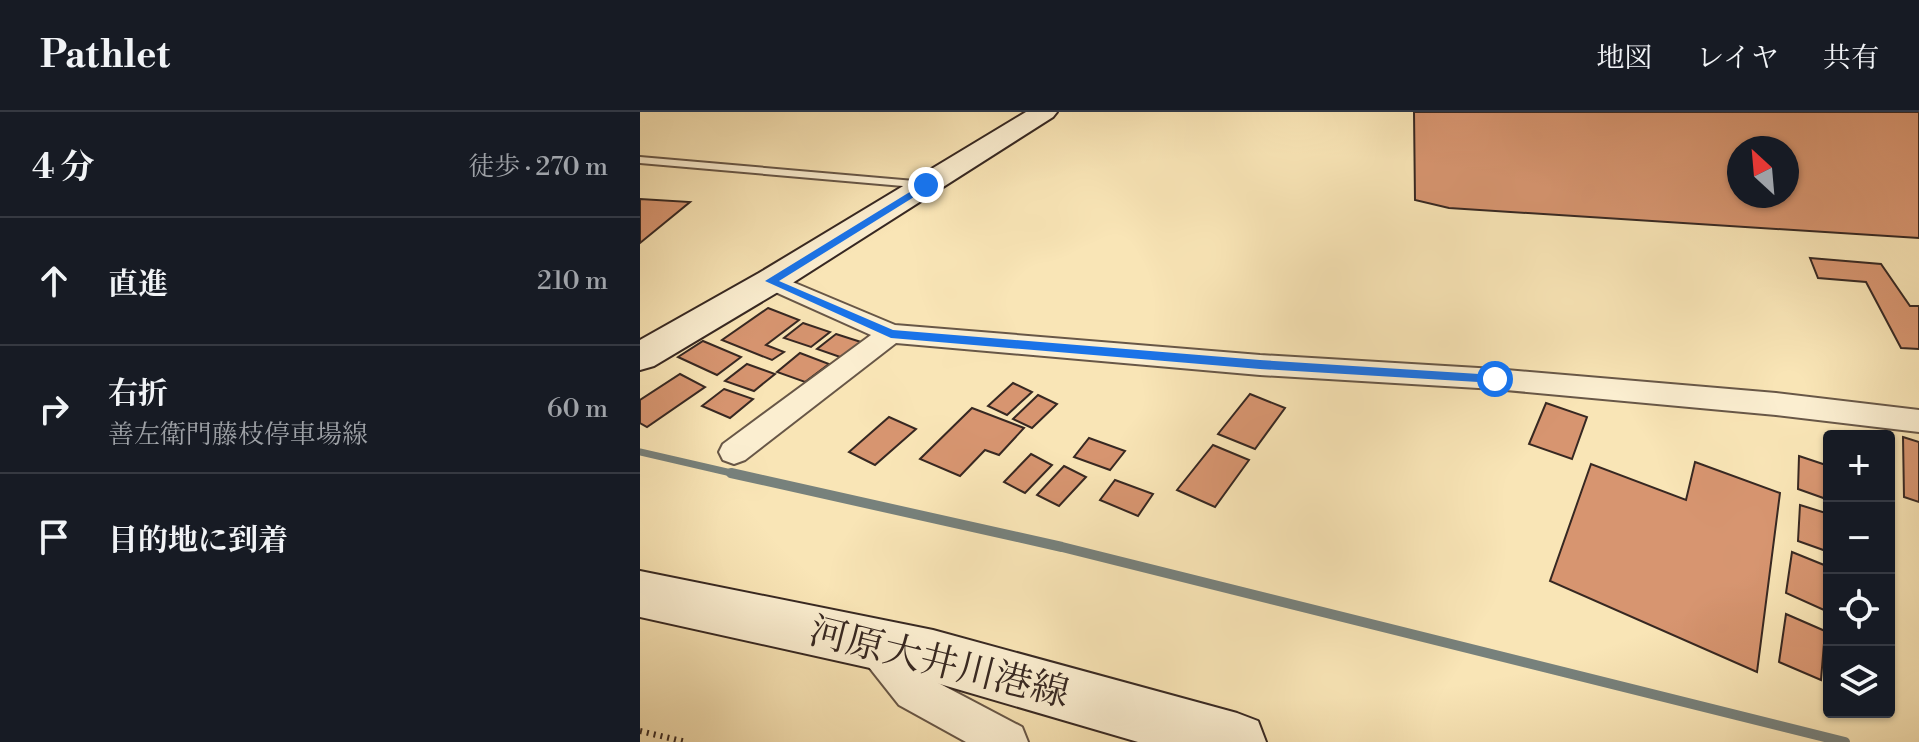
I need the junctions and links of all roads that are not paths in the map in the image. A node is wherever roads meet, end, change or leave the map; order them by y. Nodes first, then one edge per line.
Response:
1 (1044, 112) edge
2 (640, 160) edge
3 (926, 185) junction
4 (771, 281) junction
5 (891, 334) junction
6 (640, 357) edge
7 (1919, 421) edge
8 (1862, 425) edge
9 (734, 452) dead end
10 (640, 594) edge
11 (874, 644) junction
12 (1007, 742) edge
13 (1237, 742) edge

1 - 3 main road
2 - 3 lane
3 - 4 main road
4 - 5 street
4 - 6 main road
5 - 8 street
5 - 9 street
7 - 8 street
10 - 11 main road, 河原大井川港線
11 - 12 street
11 - 13 main road, 河原大井川港線

